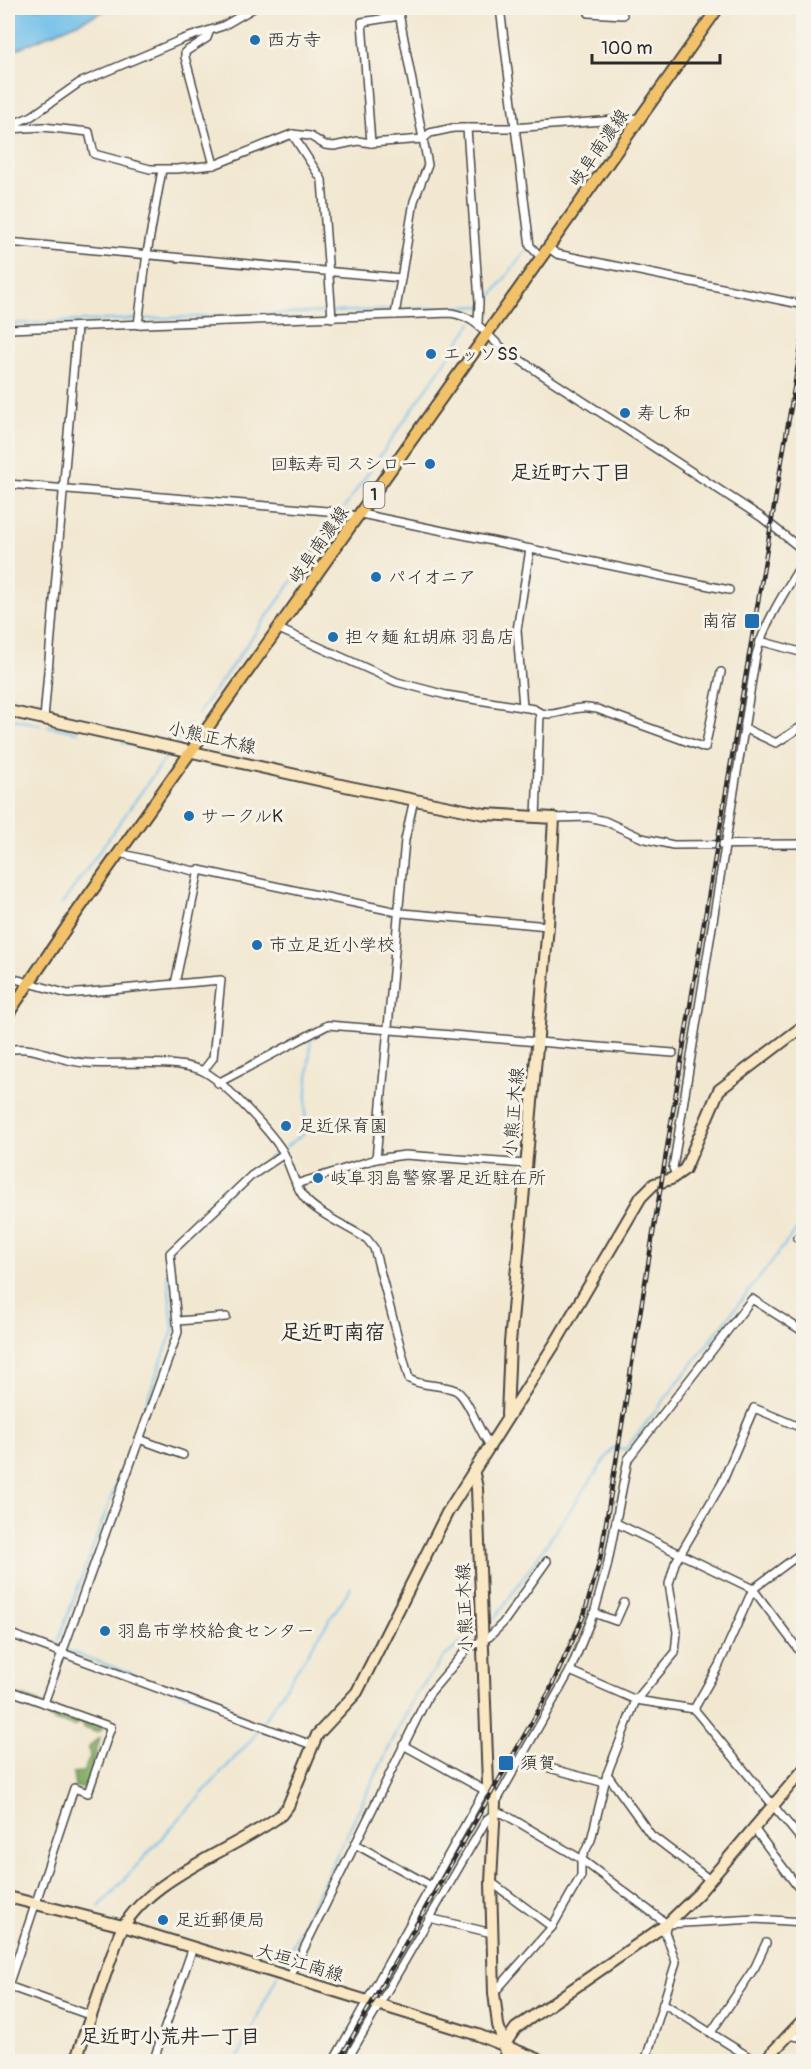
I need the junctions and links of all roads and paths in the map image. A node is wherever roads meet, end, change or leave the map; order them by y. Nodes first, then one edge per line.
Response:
1 (254, 8) edge
2 (398, 8) edge
3 (500, 8) edge
4 (588, 8) edge
5 (718, 8) edge
6 (623, 15) dead end
7 (399, 16) junction
8 (210, 30) junction
9 (640, 118) junction
10 (8, 128) edge
11 (468, 128) junction
12 (513, 128) junction
13 (292, 134) junction
14 (423, 139) junction
15 (371, 143) junction
16 (214, 165) junction
17 (162, 170) junction
18 (8, 242) edge
19 (549, 248) junction
20 (147, 253) junction
21 (542, 258) junction
22 (330, 273) junction
23 (401, 278) junction
24 (804, 305) edge
25 (395, 315) junction
26 (332, 318) junction
27 (477, 322) junction
28 (138, 325) junction
29 (77, 327) junction
30 (8, 329) edge
31 (488, 334) junction
32 (8, 484) edge
33 (64, 489) junction
34 (360, 515) junction
35 (530, 549) junction
36 (804, 551) edge
37 (804, 560) edge
38 (729, 590) dead end
39 (279, 629) junction
40 (759, 641) junction
41 (804, 653) edge
42 (721, 672) dead end
43 (523, 707) junction
44 (8, 711) edge
45 (540, 714) junction
46 (44, 719) junction
47 (804, 725) edge
48 (744, 728) junction
49 (192, 751) junction
50 (414, 799) junction
51 (536, 818) junction
52 (554, 818) junction
53 (725, 844) junction
54 (804, 844) edge
55 (119, 853) junction
56 (199, 870) junction
57 (398, 912) junction
58 (548, 926) junction
59 (8, 977) edge
60 (28, 982) junction
61 (175, 984) junction
62 (8, 1004) edge
63 (8, 1014) edge
64 (387, 1028) junction
65 (803, 1028) edge
66 (537, 1041) junction
67 (8, 1050) edge
68 (673, 1053) dead end
69 (203, 1071) junction
70 (218, 1083) junction
71 (284, 1155) junction
72 (376, 1159) junction
73 (526, 1164) junction
74 (677, 1176) junction
75 (296, 1184) junction
76 (226, 1317) dead end
77 (178, 1321) junction
78 (804, 1332) edge
79 (507, 1415) junction
80 (804, 1429) edge
81 (139, 1439) junction
82 (490, 1445) junction
83 (183, 1455) dead end
84 (474, 1474) junction
85 (616, 1523) junction
86 (804, 1551) edge
87 (680, 1553) junction
88 (547, 1561) dead end
89 (753, 1589) junction
90 (624, 1603) dead end
91 (594, 1612) junction
92 (8, 1633) edge
93 (483, 1636) junction
94 (62, 1653) junction
95 (804, 1657) edge
96 (570, 1671) junction
97 (8, 1690) edge
98 (636, 1700) junction
99 (44, 1703) junction
100 (694, 1708) junction
101 (312, 1744) junction
102 (403, 1745) junction
103 (520, 1760) junction
104 (804, 1769) edge
105 (607, 1774) junction
106 (605, 1783) junction
107 (486, 1787) junction
108 (774, 1803) junction
109 (495, 1810) junction
110 (753, 1827) junction
111 (804, 1843) edge
112 (355, 1844) junction
113 (582, 1859) junction
114 (710, 1880) junction
115 (492, 1881) junction
116 (431, 1886) junction
117 (797, 1886) dead end
118 (10, 1896) edge
119 (37, 1903) junction
120 (429, 1918) junction
121 (804, 1922) edge
122 (667, 1924) junction
123 (123, 1926) junction
124 (552, 1927) junction
125 (492, 1933) junction
126 (766, 1943) dead end
127 (193, 1947) junction
128 (290, 1977) junction
129 (8, 1986) edge
130 (494, 1993) junction
131 (373, 2003) junction
132 (663, 2003) junction
133 (92, 2016) junction
134 (804, 2019) edge
135 (712, 2031) junction
136 (789, 2035) junction
137 (804, 2038) edge
138 (504, 2044) junction
139 (75, 2061) edge
140 (153, 2061) edge
141 (333, 2061) edge
142 (346, 2061) edge
143 (509, 2061) edge
144 (545, 2061) edge
145 (645, 2061) edge
146 (757, 2061) edge
147 (763, 2061) edge

1 - 8 street
2 - 7 street
3 - 12 street
4 - 6 street
5 - 9 main road, 岐阜南濃線 / 1
7 - 14 street
7 - 15 street
8 - 10 street
8 - 16 street
9 - 12 street
9 - 19 main road, 岐阜南濃線 / 1
10 - 17 street
11 - 12 street
11 - 14 street
11 - 27 street
12 - 21 street
13 - 15 street
13 - 16 street
13 - 22 street
14 - 15 street
14 - 23 street
16 - 17 street
17 - 20 street
18 - 20 street
19 - 21 main road, 岐阜南濃線 / 1
19 - 24 street
20 - 22 street
20 - 28 street
21 - 31 main road, 岐阜南濃線 / 1
22 - 23 street
22 - 26 street
23 - 25 street
25 - 26 street
25 - 27 street
26 - 28 street
27 - 31 street
28 - 29 street
29 - 30 street
29 - 33 street
31 - 34 main road, 岐阜南濃線 / 1
31 - 36 street
32 - 33 street
33 - 34 street
33 - 46 street
34 - 35 street
34 - 39 main road, 岐阜南濃線 / 1
35 - 38 street
35 - 43 street
37 - 40 street
39 - 43 street
39 - 49 main road, 岐阜南濃線 / 1
40 - 41 street
40 - 48 street
42 - 45 street
43 - 45 street
44 - 46 street, 小熊正木線
45 - 51 street
46 - 49 street, 小熊正木線
47 - 48 street
48 - 53 street
49 - 50 street, 小熊正木線
49 - 55 main road, 岐阜南濃線 / 1
50 - 51 street, 小熊正木線
50 - 57 street
51 - 52 street, 小熊正木線
52 - 53 street
52 - 58 street, 小熊正木線
53 - 54 street
53 - 74 street
55 - 56 street
55 - 60 main road, 岐阜南濃線 / 1
56 - 57 street
56 - 61 street
57 - 58 street
57 - 64 street
58 - 66 street, 小熊正木線
59 - 60 street
60 - 61 street
60 - 62 main road, 岐阜南濃線 / 1
60 - 63 main road, 岐阜南濃線 / 1
61 - 69 street
64 - 66 street
64 - 70 street
64 - 72 street
65 - 74 street
66 - 68 street
66 - 73 street, 小熊正木線
67 - 69 street
69 - 70 street
70 - 71 street
71 - 75 street
71 - 77 street
72 - 73 street
72 - 75 street
73 - 79 street, 小熊正木線
74 - 79 street
75 - 82 street
76 - 77 street
77 - 81 street
78 - 85 street
79 - 82 street, 小熊正木線
80 - 87 street
81 - 83 street
81 - 94 street
82 - 84 street, 小熊正木線
84 - 93 street, 小熊正木線
84 - 101 street
85 - 87 street
85 - 91 street
86 - 89 street
87 - 89 street
87 - 98 street
88 - 93 street
89 - 95 street
89 - 100 street
90 - 91 street
91 - 96 street
92 - 94 street
93 - 102 street
93 - 107 street, 小熊正木線
94 - 99 street
94 - 101 street
96 - 98 street
96 - 103 street
97 - 99 street
98 - 100 street
98 - 105 street
99 - 119 street
100 - 108 street
101 - 123 street
102 - 107 street
102 - 112 street
103 - 106 street
103 - 109 street
104 - 108 street
105 - 106 street
105 - 114 street
106 - 113 street
107 - 109 street, 小熊正木線
107 - 116 street
108 - 110 street
108 - 111 street
109 - 113 street
109 - 115 street, 小熊正木線
109 - 120 street
110 - 114 street
110 - 117 street
112 - 116 street
112 - 128 street
113 - 122 street
113 - 124 street
114 - 122 street
115 - 124 street
115 - 125 street, 小熊正木線
116 - 131 street
118 - 119 street, 大垣江南線
119 - 123 street, 大垣江南線
119 - 129 street
120 - 125 street
120 - 131 street
121 - 122 street
122 - 132 street
122 - 138 street
123 - 127 street, 大垣江南線
123 - 133 street
124 - 130 street
125 - 130 street, 小熊正木線
126 - 135 street
127 - 128 street, 大垣江南線
127 - 140 street
128 - 131 street, 大垣江南線
129 - 133 street
130 - 138 street, 小熊正木線
131 - 138 street, 大垣江南線
131 - 141 street
131 - 142 street
132 - 135 street
132 - 145 street
133 - 139 street
134 - 136 street
135 - 146 street
136 - 137 street
136 - 147 street
138 - 143 street, 小熊正木線
138 - 144 street, 大垣江南線

